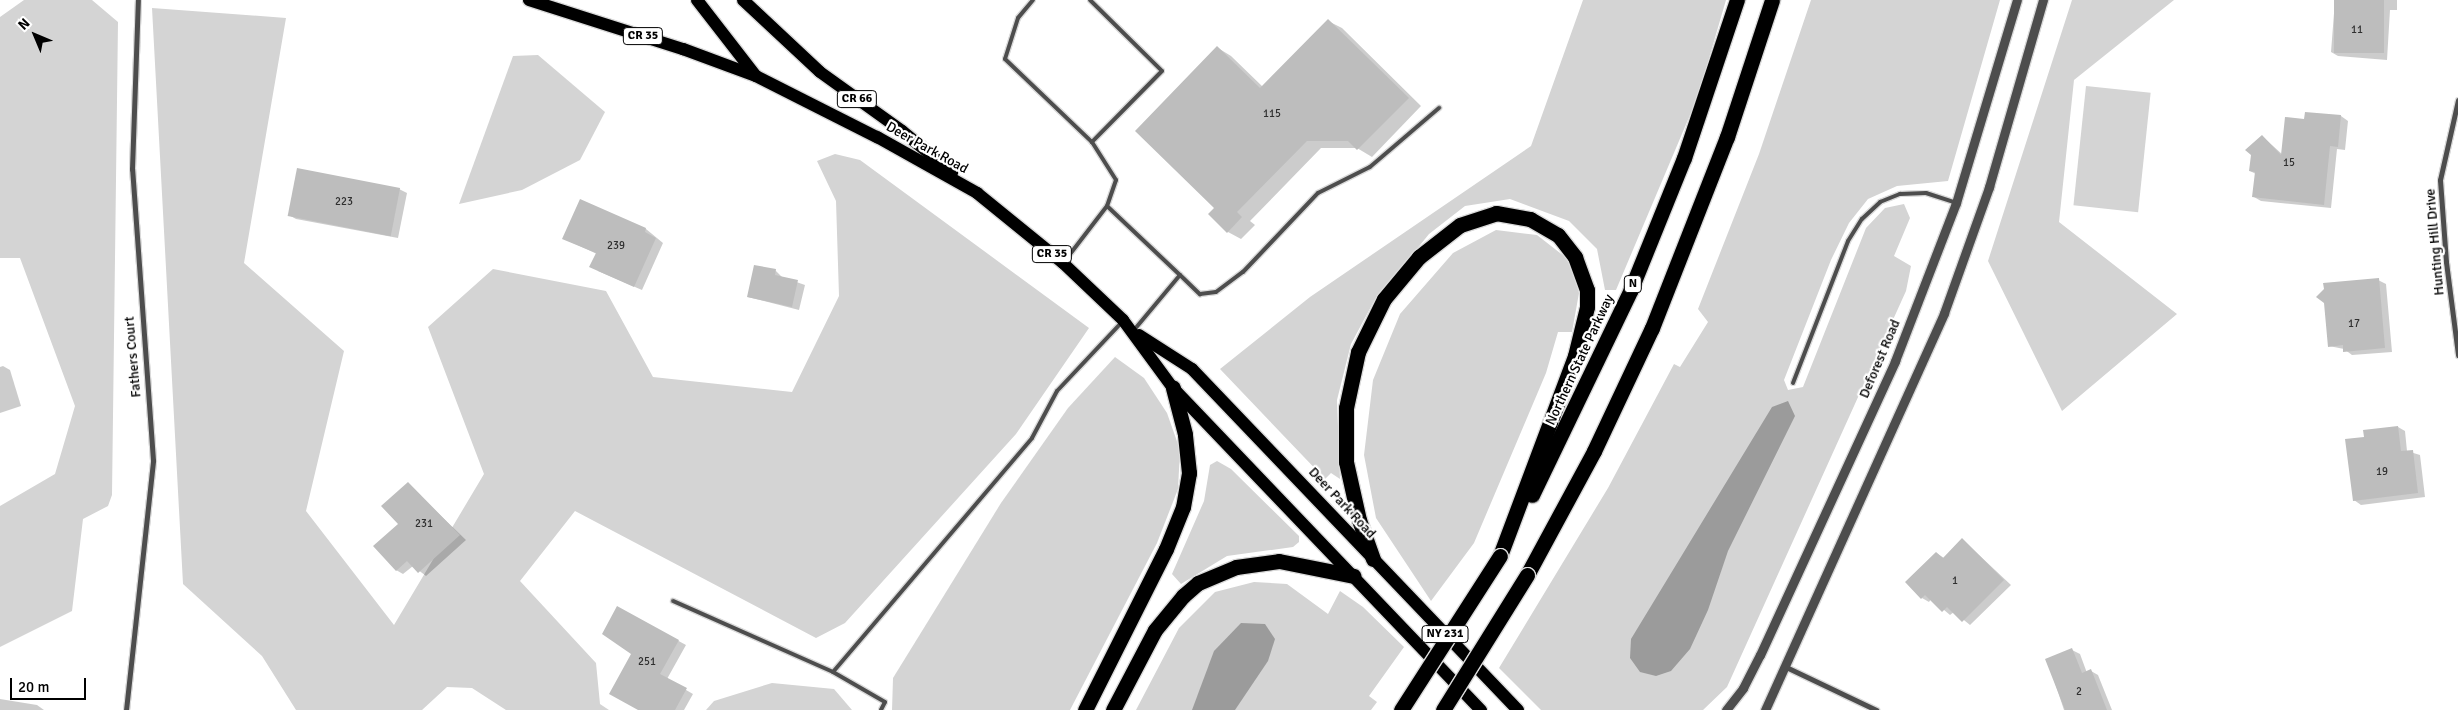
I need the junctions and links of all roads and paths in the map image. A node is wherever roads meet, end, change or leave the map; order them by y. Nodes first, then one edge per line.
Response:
1 (138, 0) edge
2 (528, 0) edge
3 (697, 0) edge
4 (743, 0) edge
5 (1033, 0) edge
6 (1090, 0) edge
7 (1737, 0) edge
8 (1772, 0) edge
9 (2017, 0) edge
10 (2043, 0) edge
11 (756, 76) junction
12 (2458, 100) edge
13 (1439, 108) dead end
14 (1092, 142) junction
15 (977, 192) junction
16 (1956, 203) junction
17 (1107, 206) junction
18 (1062, 263) junction
19 (1180, 275) junction
20 (1123, 320) junction
21 (1133, 331) junction
22 (2458, 354) edge
23 (1793, 383) dead end
24 (1173, 388) junction
25 (1500, 556) junction
26 (1373, 559) junction
27 (1354, 576) junction
28 (673, 600) dead end
29 (1786, 667) junction
30 (833, 672) junction
31 (126, 710) edge
32 (882, 710) edge
33 (1085, 710) edge
34 (1113, 710) edge
35 (1401, 710) edge
36 (1443, 710) edge
37 (1481, 710) edge
38 (1518, 710) edge
39 (1726, 710) edge
40 (1765, 710) edge
41 (1876, 710) edge

1 - 31 street, Fathers Court
2 - 11 main road, Deer Park Road / CR 35
3 - 11 main road
4 - 15 main road, CR 66
5 - 14 lane
6 - 14 lane
7 - 25 highway, Northern State Parkway / N
8 - 36 highway, bridge
9 - 16 street, Deforest Road
10 - 29 street
11 - 15 main road, Deer Park Road / CR 35
12 - 22 street, Hunting Hill Drive
13 - 19 lane
14 - 17 lane
15 - 18 main road, Deer Park Road / CR 35
16 - 23 lane
16 - 39 street, Deforest Road
17 - 18 lane
17 - 19 lane
18 - 20 main road, Deer Park Road / CR 35
19 - 21 lane
20 - 21 main road, Deer Park Road / CR 35
20 - 30 lane
21 - 24 main road, Deer Park Road / NY 231
21 - 26 main road, Deer Park Road / NY 231
24 - 27 main road, Deer Park Road / NY 231
24 - 33 highway
25 - 26 highway
25 - 35 highway, Northern State Parkway / N, bridge
26 - 38 main road, Deer Park Road / NY 231
27 - 34 highway
27 - 37 main road, Deer Park Road / NY 231
28 - 30 lane
29 - 40 street
29 - 41 street
30 - 32 lane

